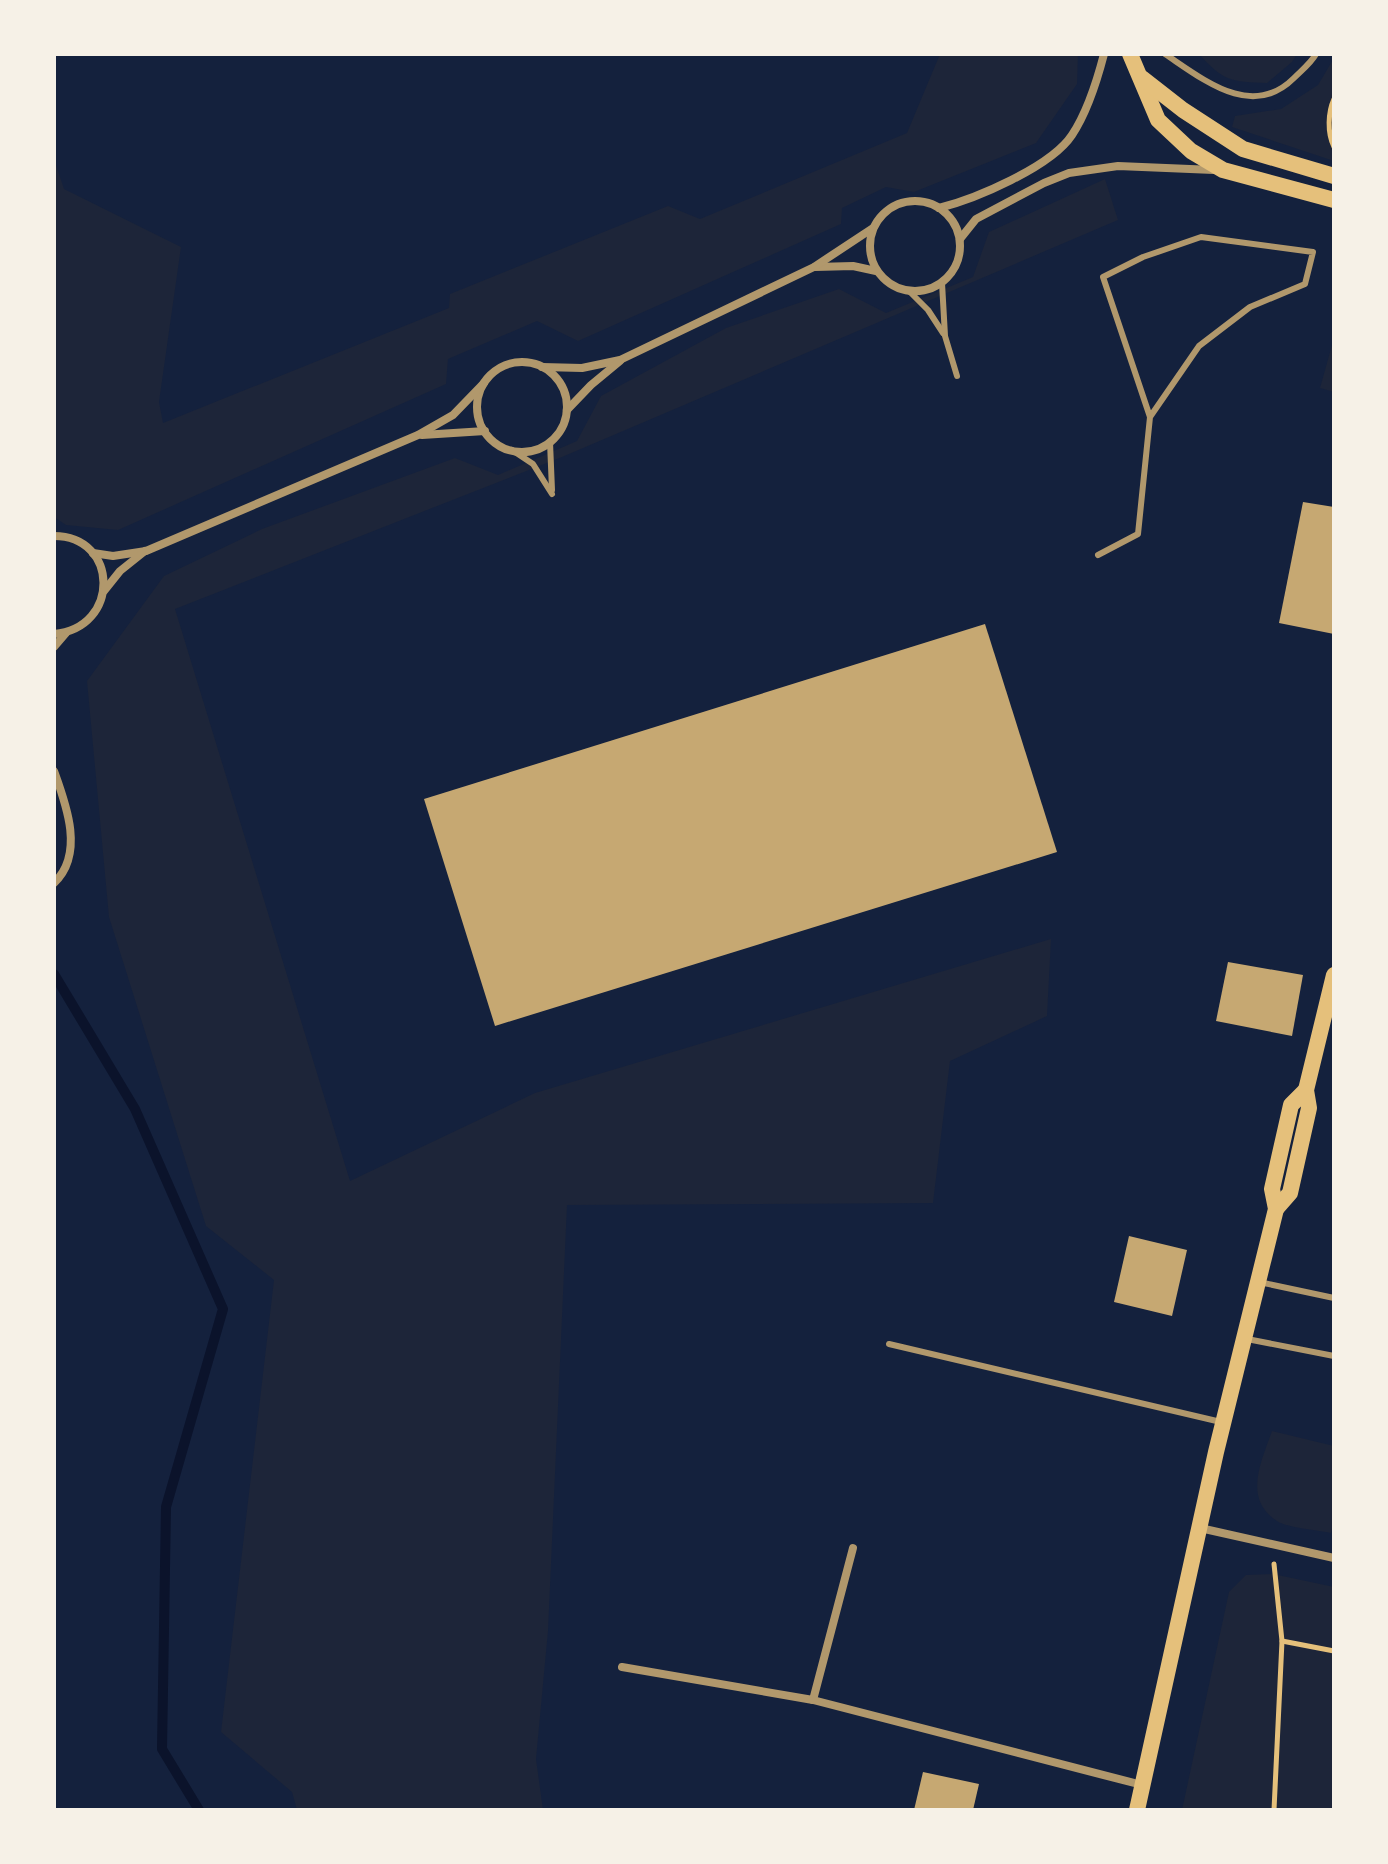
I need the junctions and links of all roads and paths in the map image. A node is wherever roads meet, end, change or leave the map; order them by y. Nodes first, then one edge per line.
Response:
1 (1104, 54) edge
2 (1130, 54) edge
3 (1165, 54) edge
4 (1316, 54) edge
5 (1141, 77) junction
6 (1334, 99) edge
7 (1334, 147) edge
8 (1223, 170) junction
9 (1334, 176) edge
10 (1334, 200) edge
11 (939, 208) junction
12 (873, 228) junction
13 (960, 239) junction
14 (814, 267) junction
15 (876, 271) junction
16 (942, 283) junction
17 (910, 292) junction
18 (945, 336) junction
19 (620, 360) junction
20 (542, 367) junction
21 (957, 376) dead end
22 (484, 383) junction
23 (567, 410) junction
24 (1150, 417) junction
25 (485, 431) junction
26 (418, 435) junction
27 (550, 442) junction
28 (512, 450) junction
29 (54, 536) edge
30 (146, 551) junction
31 (93, 553) junction
32 (1098, 555) dead end
33 (104, 591) junction
34 (66, 633) junction
35 (54, 634) edge
36 (54, 647) edge
37 (54, 771) edge
38 (54, 883) edge
39 (1334, 975) edge
40 (1259, 1282) junction
41 (1334, 1298) edge
42 (1244, 1339) junction
43 (889, 1344) dead end
44 (1334, 1356) edge
45 (1223, 1423) junction
46 (1200, 1528) junction
47 (1276, 1544) junction
48 (853, 1548) dead end
49 (1334, 1558) edge
50 (1282, 1641) junction
51 (1334, 1651) edge
52 (622, 1667) dead end
53 (813, 1700) junction
54 (1142, 1786) junction
55 (1137, 1810) edge
56 (1274, 1810) edge

1 - 11 street
2 - 5 main road
3 - 4 lane
5 - 8 main road
5 - 9 main road
6 - 7 path
8 - 10 main road
8 - 13 street
11 - 12 street
11 - 13 street
12 - 14 street
12 - 15 street
13 - 16 street
14 - 15 street
14 - 19 street
15 - 17 street
16 - 17 street
16 - 18 lane
17 - 18 lane
18 - 21 lane
19 - 20 street
19 - 23 street
20 - 22 street
20 - 23 street
22 - 25 street
22 - 26 street
23 - 27 street
24 - 24 lane
24 - 32 lane
25 - 26 street
25 - 28 street
26 - 30 street
27 - 28 street
27 - 28 lane
29 - 31 street
30 - 31 street
30 - 33 street
31 - 33 street
33 - 34 street
34 - 35 street
34 - 36 street
37 - 38 street
39 - 40 main road
40 - 41 lane
40 - 42 main road
42 - 44 lane
42 - 45 main road
43 - 45 lane
45 - 46 main road
46 - 47 street
46 - 54 main road
47 - 49 street
47 - 50 path
48 - 53 street
50 - 51 path
50 - 56 path
52 - 53 street
53 - 54 street
54 - 55 main road

